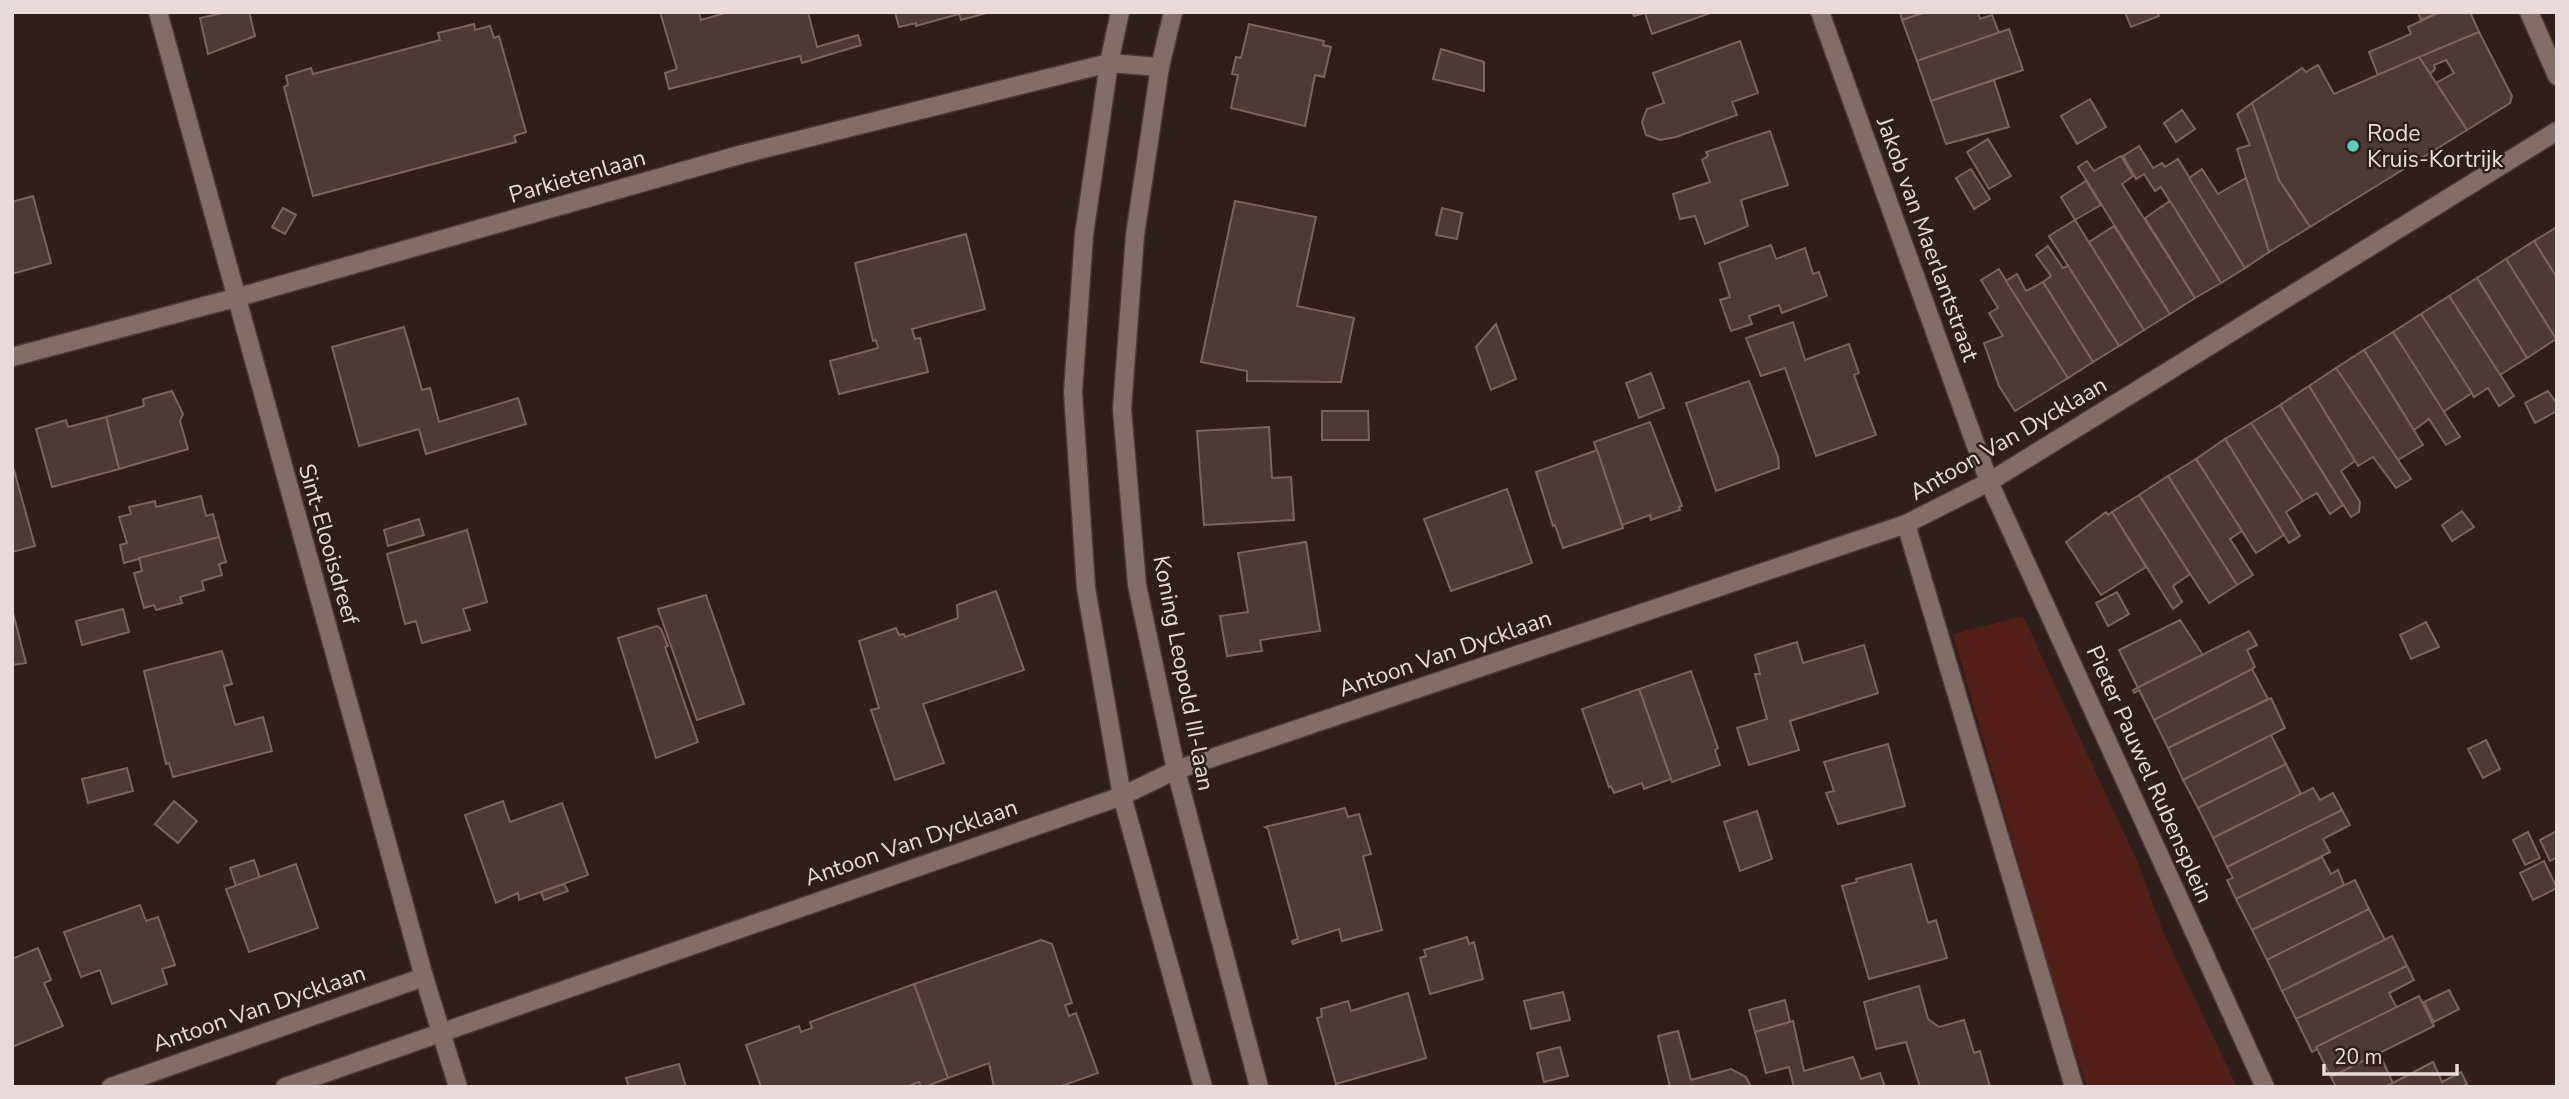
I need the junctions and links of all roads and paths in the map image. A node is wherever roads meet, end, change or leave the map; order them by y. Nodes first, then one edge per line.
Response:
1 (158, 12) edge
2 (1120, 12) edge
3 (1173, 12) edge
4 (1819, 12) edge
5 (2529, 12) edge
6 (1109, 64) junction
7 (1160, 67) junction
8 (2557, 76) edge
9 (2557, 131) edge
10 (235, 298) junction
11 (12, 357) edge
12 (1990, 482) junction
13 (1906, 524) junction
14 (1176, 770) junction
15 (1122, 796) junction
16 (424, 977) junction
17 (443, 1031) junction
18 (111, 1087) edge
19 (285, 1087) edge
20 (458, 1087) edge
21 (1203, 1087) edge
22 (1259, 1087) edge
23 (2074, 1087) edge
24 (2265, 1087) edge

1 - 10 street, Sint-Elooisdreef
2 - 6 street
3 - 7 street, Koning Leopold III-laan
4 - 12 street, Jakob van Maerlantstraat
5 - 8 street
6 - 7 street, Parkietenlaan
6 - 10 street, Parkietenlaan
6 - 15 street
7 - 14 street, Koning Leopold III-laan
9 - 12 street, Antoon Van Dycklaan
10 - 11 street, Parkietenlaan
10 - 16 street, Sint-Elooisdreef
12 - 13 street, Antoon Van Dycklaan
12 - 24 street, Pieter Pauwel Rubensplein
13 - 14 street, Antoon Van Dycklaan
13 - 23 street
14 - 15 street, Antoon Van Dycklaan
14 - 22 street, Koning Leopold III-laan
15 - 17 street, Antoon Van Dycklaan
15 - 21 street
16 - 17 street, Sint-Elooisdreef
16 - 18 street, Antoon Van Dycklaan
17 - 19 street, Antoon Van Dycklaan
17 - 20 street, Sint-Elooisdreef

